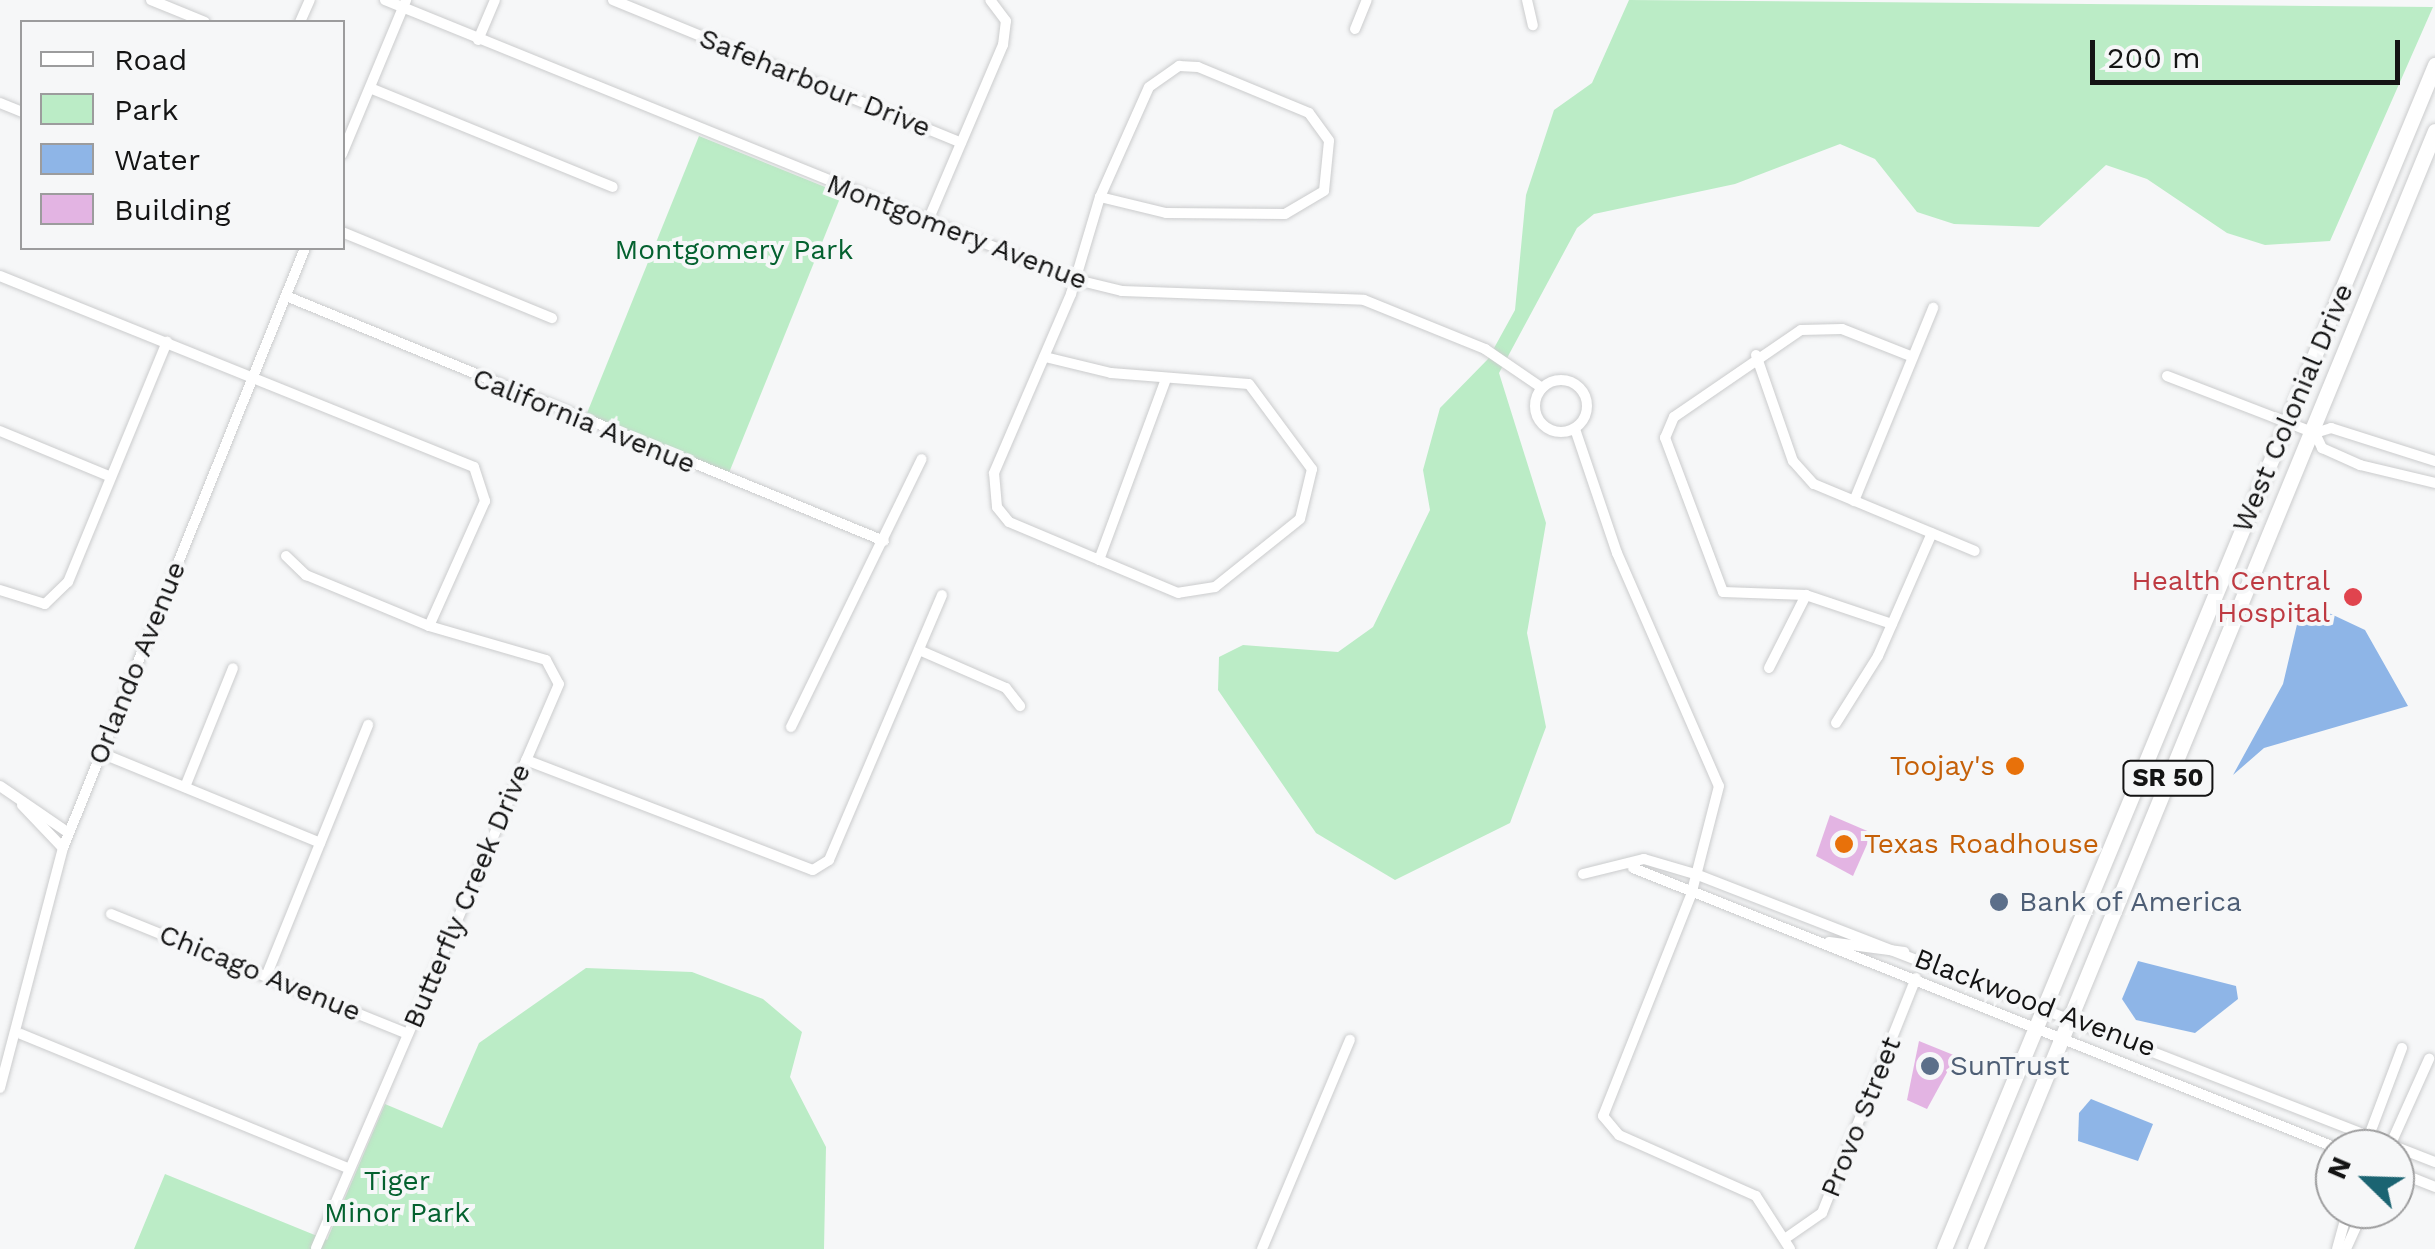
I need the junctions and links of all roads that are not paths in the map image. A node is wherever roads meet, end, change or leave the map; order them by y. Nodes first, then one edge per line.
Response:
1 (151, 0) edge
2 (385, 0) edge
3 (495, 0) edge
4 (613, 0) edge
5 (990, 0) edge
6 (1366, 0) edge
7 (1526, 0) edge
8 (404, 4) edge
9 (200, 20) edge
10 (1532, 25) dead end
11 (1355, 29) dead end
12 (478, 40) junction
13 (2435, 65) edge
14 (370, 88) junction
15 (2435, 132) edge
16 (961, 142) junction
17 (345, 147) edge
18 (614, 187) dead end
19 (1100, 197) junction
20 (926, 223) junction
21 (345, 233) edge
22 (304, 250) edge
23 (0, 276) edge
24 (1073, 280) junction
25 (286, 296) junction
26 (1933, 308) dead end
27 (552, 318) dead end
28 (167, 342) junction
29 (1756, 355) junction
30 (1045, 357) junction
31 (1913, 358) junction
32 (2167, 376) dead end
33 (252, 378) junction
34 (1166, 379) junction
35 (1542, 388) junction
36 (2288, 422) junction
37 (1575, 429) junction
38 (0, 431) edge
39 (2314, 433) junction
40 (922, 459) dead end
41 (2435, 461) edge
42 (112, 477) junction
43 (2435, 483) edge
44 (1854, 502) junction
45 (1932, 533) junction
46 (884, 541) junction
47 (1975, 551) dead end
48 (286, 556) dead end
49 (1099, 560) junction
50 (0, 590) edge
51 (942, 595) dead end
52 (1806, 595) junction
53 (1892, 624) junction
54 (429, 626) junction
55 (918, 650) junction
56 (232, 668) dead end
57 (1769, 668) dead end
58 (1020, 706) dead end
59 (1836, 723) dead end
60 (368, 725) dead end
61 (791, 727) dead end
62 (102, 753) junction
63 (526, 760) junction
64 (0, 786) edge
65 (185, 788) junction
66 (21, 804) junction
67 (69, 833) junction
68 (320, 843) junction
69 (64, 848) junction
70 (1633, 868) junction
71 (1582, 874) dead end
72 (1698, 875) junction
73 (1692, 895) junction
74 (111, 914) dead end
75 (1821, 942) junction
76 (1905, 952) junction
77 (267, 974) junction
78 (1916, 978) junction
79 (2045, 1006) junction
80 (2069, 1016) junction
81 (2036, 1027) junction
82 (21, 1034) junction
83 (408, 1034) junction
84 (2060, 1038) junction
85 (1350, 1040) dead end
86 (2402, 1048) dead end
87 (2428, 1059) dead end
88 (0, 1088) edge
89 (2352, 1129) edge
90 (2372, 1129) edge
91 (2398, 1129) edge
92 (2315, 1139) edge
93 (348, 1168) junction
94 (1788, 1243) edge
95 (316, 1248) edge
96 (1262, 1249) edge
97 (1944, 1249) edge
98 (1975, 1249) edge

1 - 9 street
2 - 8 street, Montgomery Avenue
3 - 12 street
4 - 16 street, Safeharbour Drive
5 - 16 street
6 - 11 street
7 - 10 street
8 - 12 street, Montgomery Avenue
8 - 14 street
12 - 20 street, Montgomery Avenue
13 - 36 highway, West Colonial Drive / SR 50
14 - 17 street
14 - 18 street
15 - 39 highway, West Colonial Drive / SR 50
16 - 20 street
19 - 19 street
19 - 24 street
20 - 24 street, Montgomery Avenue
21 - 27 street
22 - 25 street, Orlando Avenue
23 - 28 street
24 - 30 street
24 - 35 street, Montgomery Avenue
25 - 33 street, Orlando Avenue
25 - 46 street, California Avenue
26 - 31 street
28 - 33 street
28 - 42 street
29 - 31 street
29 - 44 street
29 - 52 street
30 - 34 street
30 - 49 street
31 - 44 street
32 - 36 street
33 - 54 street
33 - 62 street, Orlando Avenue
34 - 49 street
34 - 49 street
35 - 37 street
35 - 37 street
36 - 39 street
36 - 79 highway, West Colonial Drive / SR 50
37 - 72 street
38 - 42 street
39 - 41 street
39 - 43 street
39 - 80 highway, West Colonial Drive / SR 50
40 - 46 street
42 - 50 street
44 - 45 street
45 - 47 street
45 - 53 street
46 - 61 street
48 - 54 street
51 - 55 street
52 - 53 street
52 - 57 street
53 - 59 street
54 - 63 street, Butterfly Creek Drive
55 - 58 street
55 - 63 street
56 - 65 street
60 - 68 street
62 - 65 street
62 - 67 street, Orlando Avenue
63 - 83 street, Butterfly Creek Drive
64 - 66 street
65 - 68 street
66 - 67 street
66 - 69 street
67 - 69 street, Orlando Avenue
68 - 77 street
69 - 82 street, Orlando Avenue
70 - 71 street, Blackwood Avenue
70 - 72 street, Blackwood Avenue
70 - 73 street, Blackwood Avenue
72 - 73 street
72 - 76 street, Blackwood Avenue
73 - 75 street, Blackwood Avenue
73 - 94 street
74 - 77 street, Chicago Avenue
75 - 76 street
75 - 78 street, Blackwood Avenue
76 - 79 street, Blackwood Avenue
77 - 83 street, Chicago Avenue
78 - 81 street, Blackwood Avenue
78 - 94 street, Provo Street
79 - 80 street, Blackwood Avenue
79 - 81 highway, West Colonial Drive / SR 50
80 - 84 highway, West Colonial Drive / SR 50
80 - 89 street, Blackwood Avenue
81 - 84 street, Blackwood Avenue
81 - 97 highway, West Colonial Drive / SR 50
82 - 88 street, Orlando Avenue
82 - 93 street
83 - 93 street, Butterfly Creek Drive
84 - 92 street, Blackwood Avenue
84 - 98 highway, West Colonial Drive / SR 50
85 - 96 street
86 - 90 street
87 - 91 street
93 - 95 street, Butterfly Creek Drive

